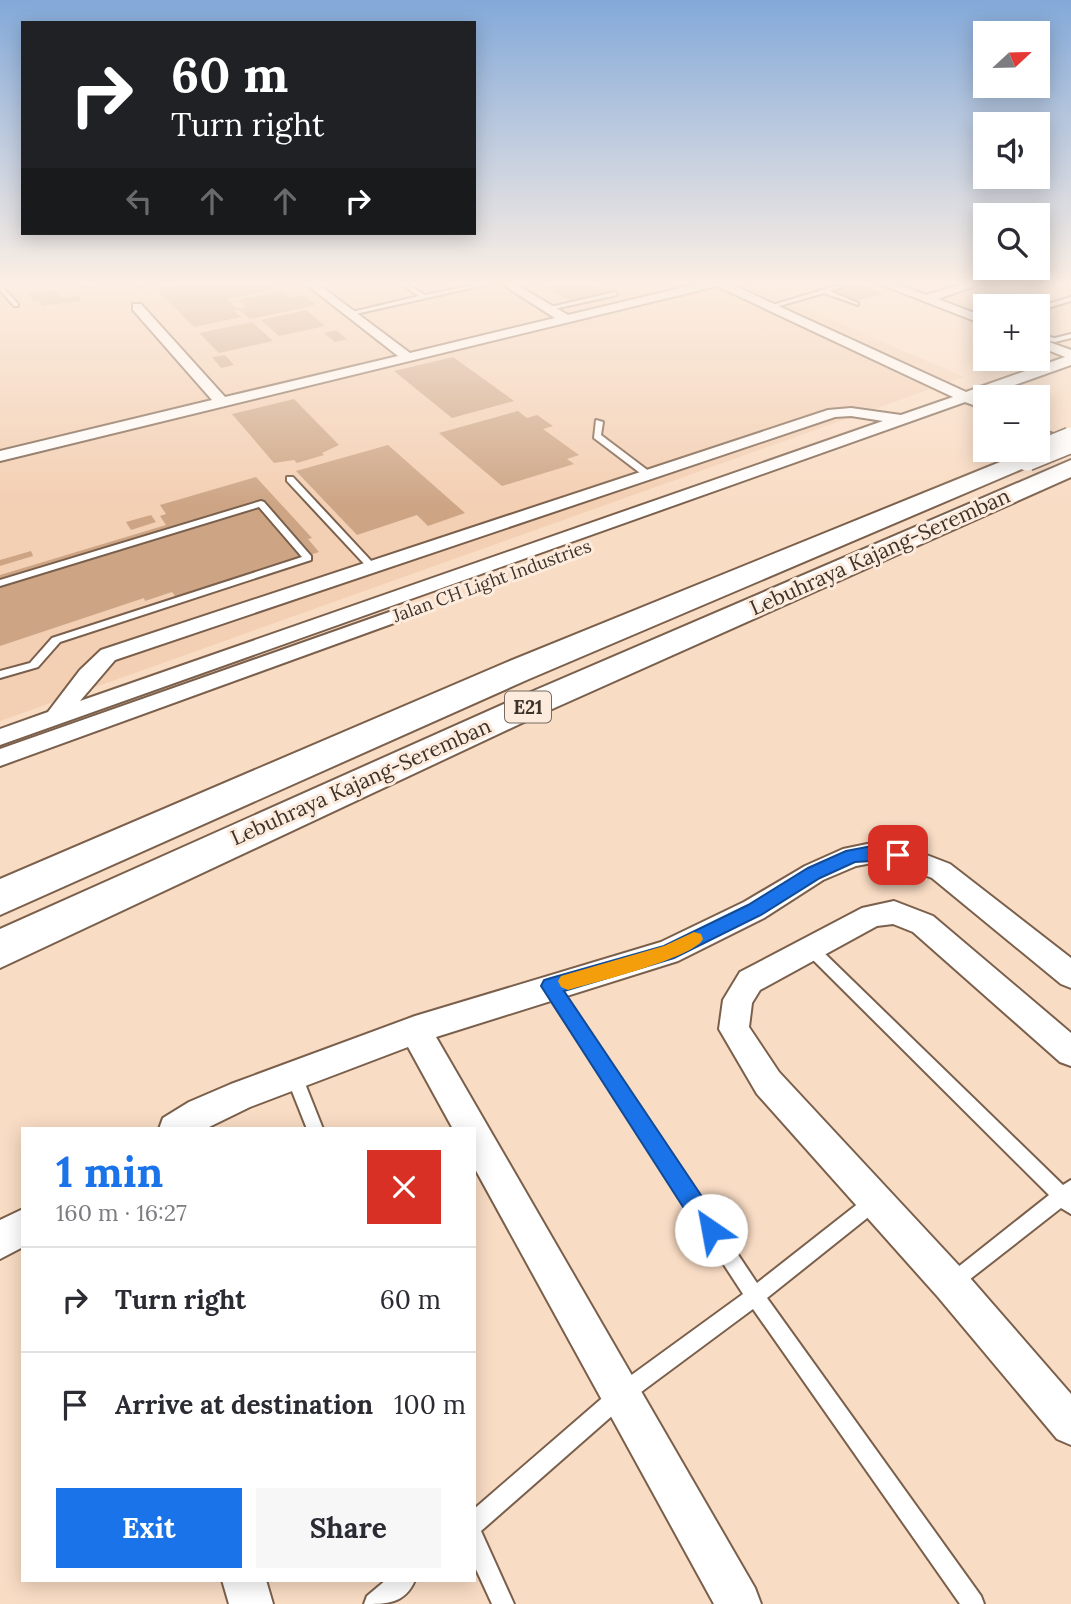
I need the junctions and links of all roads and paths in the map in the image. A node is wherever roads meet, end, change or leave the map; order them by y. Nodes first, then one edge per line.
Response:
1 (180, 356) edge
2 (406, 356) edge
3 (418, 356) edge
4 (877, 356) edge
5 (409, 358) junction
6 (1071, 358) edge
7 (1071, 375) edge
8 (1019, 385) edge
9 (1044, 385) edge
10 (973, 401) edge
11 (222, 403) junction
12 (973, 406) edge
13 (973, 408) edge
14 (904, 419) junction
15 (599, 422) dead end
16 (1071, 440) edge
17 (1050, 443) edge
18 (1050, 454) edge
19 (0, 456) edge
20 (993, 462) edge
21 (1067, 463) edge
22 (647, 474) junction
23 (290, 479) dead end
24 (371, 566) junction
25 (0, 583) edge
26 (0, 675) edge
27 (57, 716) junction
28 (0, 737) edge
29 (0, 758) edge
30 (0, 898) edge
31 (0, 949) edge
32 (812, 950) junction
33 (1071, 975) edge
34 (551, 986) junction
35 (415, 1030) junction
36 (1071, 1052) edge
37 (294, 1075) junction
38 (178, 1127) edge
39 (314, 1127) edge
40 (470, 1127) edge
41 (476, 1138) edge
42 (1068, 1196) edge
43 (875, 1201) junction
44 (21, 1227) edge
45 (0, 1241) edge
46 (951, 1284) junction
47 (755, 1296) junction
48 (622, 1394) junction
49 (1071, 1425) edge
50 (476, 1521) edge
51 (476, 1543) edge
52 (245, 1582) edge
53 (402, 1582) edge
54 (251, 1604) edge
55 (375, 1604) edge
56 (503, 1604) edge
57 (739, 1604) edge
58 (973, 1604) edge

1 - 11 street
2 - 5 street
3 - 5 street
4 - 10 street
5 - 11 street
6 - 8 street, Jalan CH Light Industries
7 - 9 street
11 - 19 street
12 - 14 street, Jalan CH Light Industries
13 - 29 street, Jalan CH Light Industries
14 - 22 street, Jalan CH Light Industries
14 - 27 street, Jalan CH Light Industries
15 - 22 lane
16 - 17 highway, Lebuhraya Kajang-Seremban / E21, bridge
18 - 21 street
20 - 30 highway, Lebuhraya Kajang-Seremban / E21
21 - 31 highway, Lebuhraya Kajang-Seremban / E21
22 - 24 street, Jalan CH Light Industries
23 - 24 lane
24 - 27 street, Jalan CH Light Industries
25 - 26 lane
27 - 28 street, Jalan CH Light Industries
32 - 36 street
32 - 42 lane
32 - 43 street
33 - 34 street
34 - 35 street
34 - 47 lane
35 - 37 street
35 - 40 street
37 - 38 street
37 - 39 lane
41 - 48 street
42 - 46 lane
43 - 46 street
43 - 47 lane
44 - 45 street
46 - 49 street
47 - 48 lane
47 - 58 lane
48 - 50 lane
48 - 57 street
51 - 56 lane
52 - 54 street
53 - 55 lane

